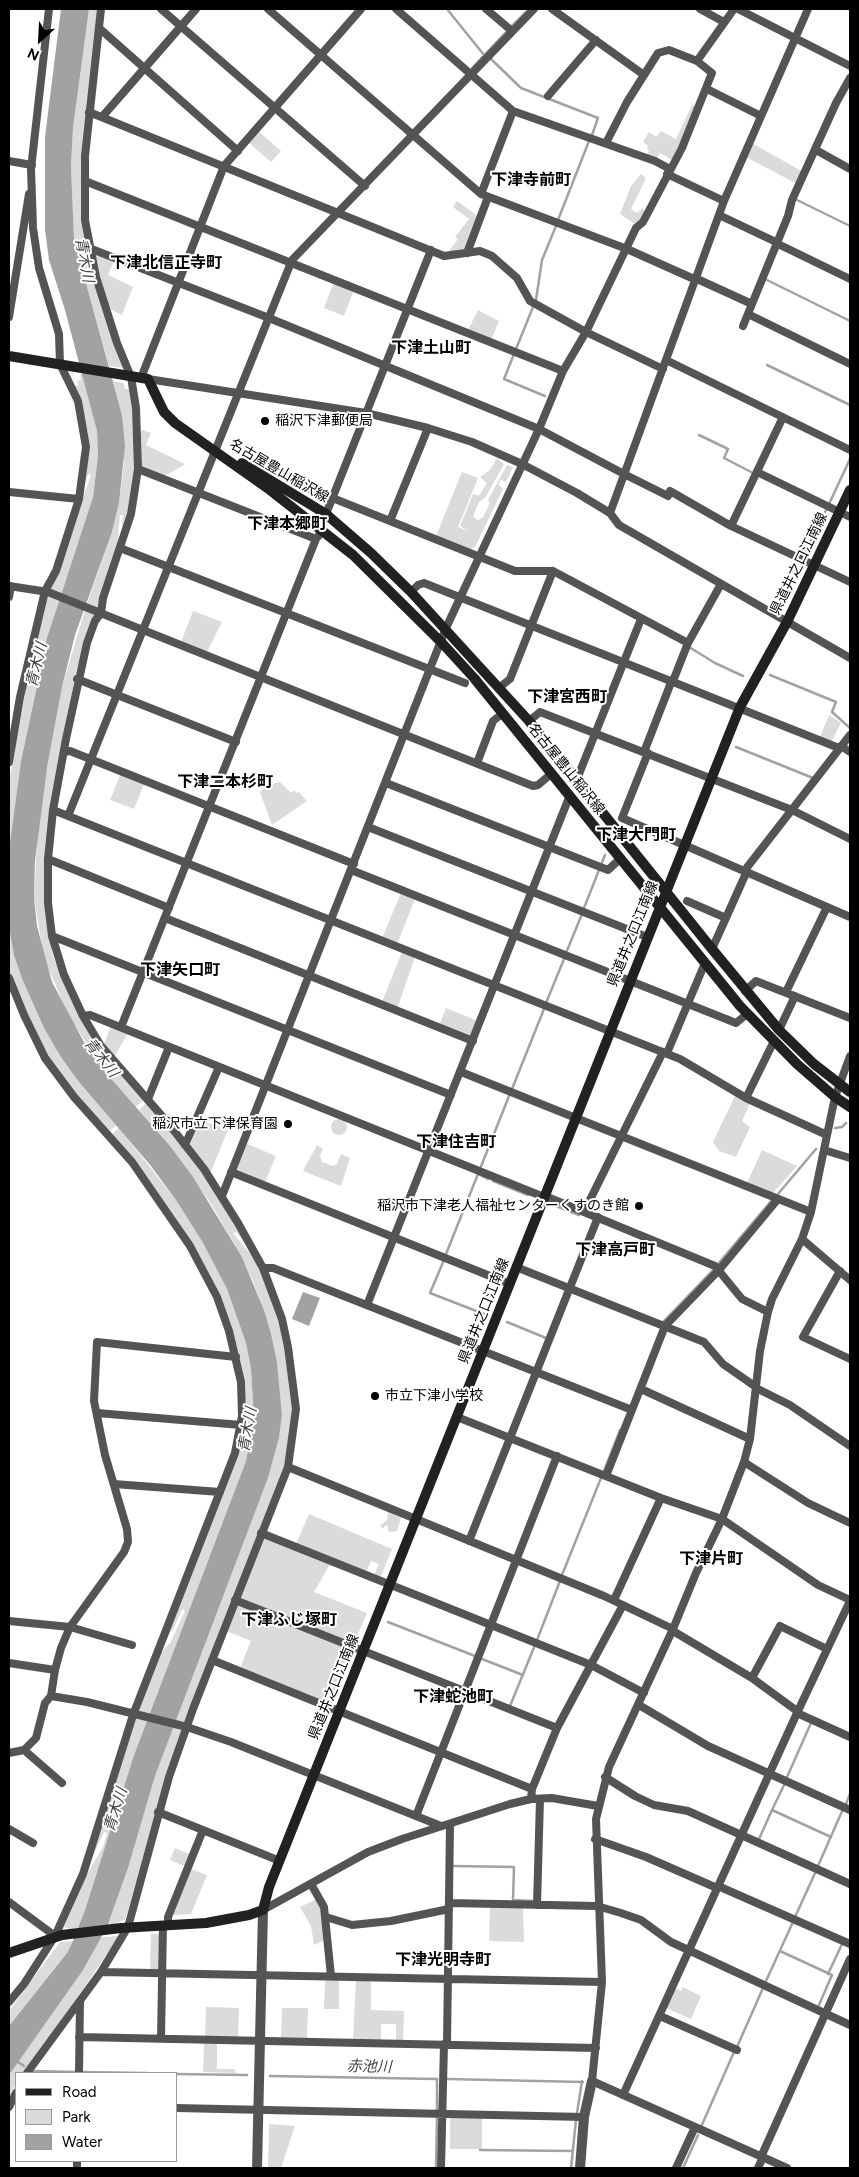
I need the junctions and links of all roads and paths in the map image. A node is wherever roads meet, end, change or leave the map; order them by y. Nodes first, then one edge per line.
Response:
1 (49, 9) edge
2 (101, 9) edge
3 (161, 9) edge
4 (196, 9) edge
5 (268, 9) edge
6 (361, 9) edge
7 (396, 9) edge
8 (486, 9) edge
9 (534, 9) edge
10 (552, 9) edge
11 (700, 9) edge
12 (736, 9) edge
13 (808, 9) edge
14 (724, 22) junction
15 (181, 26) junction
16 (99, 28) junction
17 (512, 32) junction
18 (796, 37) junction
19 (596, 40) junction
20 (322, 54) junction
21 (697, 61) junction
22 (850, 66) edge
23 (144, 68) junction
24 (471, 74) junction
25 (644, 74) junction
26 (850, 78) edge
27 (707, 89) junction
28 (548, 96) dead end
29 (275, 108) junction
30 (513, 111) junction
31 (89, 112) junction
32 (761, 116) junction
33 (102, 117) junction
34 (414, 134) junction
35 (606, 144) junction
36 (816, 150) junction
37 (238, 151) junction
38 (9, 161) edge
39 (32, 165) junction
40 (224, 166) junction
41 (850, 169) edge
42 (669, 172) junction
43 (84, 181) junction
44 (365, 186) junction
45 (32, 189) junction
46 (485, 195) junction
47 (724, 201) junction
48 (340, 212) junction
49 (719, 215) junction
50 (200, 226) junction
51 (776, 242) junction
52 (89, 248) junction
53 (627, 249) junction
54 (431, 250) junction
55 (467, 253) junction
56 (291, 263) junction
57 (694, 279) junction
58 (850, 279) edge
59 (177, 283) junction
60 (752, 304) junction
61 (408, 309) junction
62 (748, 314) junction
63 (9, 317) edge
64 (269, 318) junction
65 (743, 326) dead end
66 (586, 332) junction
67 (9, 356) edge
68 (666, 360) junction
69 (850, 364) edge
70 (64, 365) junction
71 (385, 366) junction
72 (663, 369) junction
73 (563, 371) junction
74 (136, 377) junction
75 (240, 393) junction
76 (366, 413) junction
77 (783, 417) junction
78 (428, 428) junction
79 (539, 429) junction
80 (850, 450) edge
81 (216, 451) junction
82 (522, 464) junction
83 (138, 469) junction
84 (757, 472) junction
85 (624, 474) junction
86 (305, 487) dead end
87 (850, 490) edge
88 (9, 492) edge
89 (200, 493) junction
90 (333, 497) junction
91 (79, 499) junction
92 (840, 512) junction
93 (610, 513) junction
94 (326, 514) junction
95 (850, 518) edge
96 (390, 521) junction
97 (731, 526) junction
98 (323, 530) junction
99 (316, 539) junction
100 (120, 548) junction
101 (478, 557) junction
102 (814, 565) junction
103 (170, 568) junction
104 (552, 572) junction
105 (850, 582) edge
106 (721, 584) junction
107 (10, 586) edge
108 (46, 592) junction
109 (411, 592) junction
110 (9, 597) edge
111 (460, 597) junction
112 (100, 612) junction
113 (287, 613) junction
114 (641, 618) junction
115 (787, 622) junction
116 (531, 625) junction
117 (446, 628) junction
118 (145, 630) junction
119 (442, 643) junction
120 (688, 643) junction
121 (850, 658) edge
122 (624, 662) junction
123 (432, 669) junction
124 (262, 677) junction
125 (78, 679) junction
126 (672, 680) junction
127 (465, 683) dead end
128 (500, 687) junction
129 (118, 695) junction
130 (740, 707) junction
131 (9, 712) edge
132 (17, 713) junction
133 (503, 713) junction
134 (529, 721) junction
135 (595, 733) junction
136 (406, 734) junction
137 (850, 735) edge
138 (236, 742) junction
139 (840, 747) junction
140 (64, 752) junction
141 (646, 752) junction
142 (850, 752) edge
143 (92, 759) junction
144 (9, 762) edge
145 (477, 763) junction
146 (552, 773) junction
147 (711, 777) junction
148 (577, 778) junction
149 (386, 783) junction
150 (570, 795) junction
151 (210, 806) junction
152 (53, 810) junction
153 (792, 810) junction
154 (68, 816) junction
155 (368, 827) junction
156 (850, 839) edge
157 (684, 844) junction
158 (550, 847) junction
159 (621, 858) junction
160 (48, 859) junction
161 (187, 863) junction
162 (352, 867) junction
163 (746, 870) junction
164 (532, 891) junction
165 (665, 891) junction
166 (687, 902) dead end
167 (660, 905) junction
168 (827, 907) junction
169 (169, 908) junction
170 (165, 918) junction
171 (726, 918) junction
172 (850, 918) edge
173 (331, 920) junction
174 (52, 936) junction
175 (515, 936) junction
176 (647, 937) junction
177 (712, 949) junction
178 (705, 963) junction
179 (143, 972) junction
180 (309, 976) junction
181 (9, 978) edge
182 (630, 981) junction
183 (496, 985) junction
184 (745, 991) junction
185 (786, 992) junction
186 (796, 996) junction
187 (688, 1004) junction
188 (747, 1014) junction
189 (83, 1016) junction
190 (850, 1018) edge
191 (121, 1027) junction
192 (288, 1030) junction
193 (610, 1030) junction
194 (779, 1030) junction
195 (473, 1041) junction
196 (774, 1041) junction
197 (170, 1047) junction
198 (665, 1053) junction
199 (850, 1056) edge
200 (219, 1067) junction
201 (460, 1072) junction
202 (265, 1085) junction
203 (840, 1086) junction
204 (850, 1092) edge
205 (452, 1095) junction
206 (835, 1097) junction
207 (746, 1098) junction
208 (148, 1099) junction
209 (850, 1107) edge
210 (575, 1119) junction
211 (827, 1135) junction
212 (621, 1137) junction
213 (186, 1145) junction
214 (824, 1150) junction
215 (429, 1151) junction
216 (850, 1158) edge
217 (231, 1172) junction
218 (222, 1196) junction
219 (545, 1197) junction
220 (778, 1199) junction
221 (584, 1212) junction
222 (811, 1212) junction
223 (598, 1217) junction
224 (394, 1237) junction
225 (802, 1239) junction
226 (516, 1267) junction
227 (263, 1268) junction
228 (719, 1270) junction
229 (840, 1271) junction
230 (850, 1280) edge
231 (510, 1284) junction
232 (569, 1288) junction
233 (367, 1305) junction
234 (768, 1312) junction
235 (665, 1326) junction
236 (482, 1351) junction
237 (236, 1357) junction
238 (850, 1359) edge
239 (536, 1372) junction
240 (640, 1388) junction
241 (756, 1388) junction
242 (632, 1410) junction
243 (96, 1413) junction
244 (457, 1417) junction
245 (241, 1425) junction
246 (510, 1438) junction
247 (750, 1439) junction
248 (850, 1446) edge
249 (557, 1456) junction
250 (744, 1462) junction
251 (288, 1467) junction
252 (606, 1476) junction
253 (114, 1484) junction
254 (220, 1492) junction
255 (661, 1498) junction
256 (416, 1519) junction
257 (722, 1519) junction
258 (850, 1523) edge
259 (261, 1533) junction
260 (469, 1541) junction
261 (516, 1560) junction
262 (390, 1584) junction
263 (235, 1600) junction
264 (614, 1600) junction
265 (850, 1600) edge
266 (622, 1604) junction
267 (9, 1622) edge
268 (491, 1625) junction
269 (70, 1627) junction
270 (673, 1630) junction
271 (132, 1645) dead end
272 (364, 1650) junction
273 (827, 1650) junction
274 (212, 1660) junction
275 (9, 1663) edge
276 (591, 1664) junction
277 (54, 1670) junction
278 (752, 1678) junction
279 (465, 1691) junction
280 (644, 1693) junction
281 (51, 1696) junction
282 (638, 1704) junction
283 (339, 1711) junction
284 (797, 1712) junction
285 (134, 1716) junction
286 (186, 1727) junction
287 (557, 1728) junction
288 (850, 1737) edge
289 (24, 1750) junction
290 (441, 1752) junction
291 (9, 1753) edge
292 (770, 1773) junction
293 (314, 1775) junction
294 (606, 1777) junction
295 (62, 1783) dead end
296 (532, 1789) junction
297 (535, 1799) junction
298 (598, 1806) junction
299 (850, 1810) edge
300 (158, 1812) junction
301 (416, 1816) junction
302 (450, 1824) junction
303 (441, 1826) junction
304 (9, 1829) edge
305 (203, 1830) junction
306 (741, 1835) junction
307 (596, 1839) junction
308 (33, 1843) dead end
309 (280, 1861) junction
310 (310, 1884) junction
311 (850, 1884) edge
312 (718, 1887) junction
313 (9, 1902) edge
314 (537, 1904) junction
315 (449, 1906) junction
316 (598, 1906) junction
317 (263, 1910) junction
318 (326, 1917) junction
319 (165, 1925) junction
320 (125, 1927) junction
321 (58, 1935) junction
322 (850, 1944) edge
323 (689, 1951) junction
324 (9, 1953) edge
325 (850, 1959) edge
326 (101, 1972) junction
327 (162, 1973) junction
328 (262, 1974) junction
329 (331, 1976) junction
330 (448, 1979) junction
331 (602, 1982) junction
332 (80, 2001) junction
333 (9, 2002) edge
334 (826, 2014) junction
335 (660, 2016) junction
336 (850, 2025) edge
337 (79, 2037) junction
338 (161, 2038) junction
339 (260, 2040) junction
340 (445, 2044) junction
341 (596, 2048) junction
342 (737, 2050) dead end
343 (28, 2072) edge
344 (79, 2072) edge
345 (592, 2081) junction
346 (624, 2095) junction
347 (178, 2108) edge
348 (258, 2110) junction
349 (442, 2114) junction
350 (584, 2117) junction
351 (695, 2127) junction
352 (762, 2157) junction
353 (257, 2168) edge
354 (440, 2168) edge
355 (580, 2168) edge
356 (676, 2168) edge
357 (758, 2168) edge
358 (787, 2168) edge

1 - 39 street
2 - 16 street
3 - 15 street
4 - 15 street
5 - 20 street
6 - 20 street
7 - 24 street
8 - 17 street
9 - 17 street
10 - 19 street
11 - 14 street
12 - 14 street
12 - 18 street
13 - 18 street
14 - 21 street
15 - 23 street
15 - 29 street
16 - 23 street
16 - 31 street
17 - 24 street
18 - 22 street
18 - 32 street
19 - 25 street
19 - 28 street
20 - 29 street
20 - 34 street
21 - 25 street
21 - 27 street
23 - 33 street
23 - 37 street
24 - 30 street
24 - 34 street
25 - 35 street
26 - 36 street
27 - 32 street
27 - 42 street
29 - 37 street
29 - 44 street
30 - 35 street
30 - 46 street
31 - 33 street
31 - 43 street
32 - 47 street
33 - 40 street
34 - 44 street
34 - 46 street
35 - 42 street
36 - 41 street
36 - 51 street
37 - 40 street
38 - 39 street
39 - 45 street
40 - 48 street
40 - 50 street
42 - 47 street
42 - 53 street
43 - 50 street
43 - 52 street
44 - 48 street
45 - 63 street
45 - 70 street
46 - 53 street
46 - 55 street
47 - 49 street
48 - 54 street
48 - 56 street
49 - 51 street
49 - 57 street
50 - 56 street
50 - 59 street
51 - 58 street
51 - 60 street
52 - 59 street
52 - 74 street
53 - 57 street
53 - 66 street
54 - 55 street
54 - 61 street
55 - 66 street
56 - 61 street
56 - 64 street
57 - 60 street
57 - 68 street
59 - 64 street
59 - 74 street
60 - 62 street
61 - 71 street
61 - 73 street
62 - 65 street
62 - 69 street
64 - 71 street
64 - 75 street
66 - 72 street
66 - 73 street
67 - 70 main road
68 - 72 street
68 - 77 street
70 - 74 main road
70 - 91 street
71 - 76 street
71 - 79 street
72 - 85 street
73 - 79 street
74 - 75 street
74 - 81 main road, 名古屋豊山稲沢線
74 - 83 street
75 - 76 street
75 - 81 street
76 - 78 street
76 - 90 street
77 - 80 street
77 - 84 street
78 - 82 street
78 - 96 street
79 - 82 street
79 - 85 street
81 - 89 street
81 - 94 main road, 名古屋豊山稲沢線
81 - 98 main road, 名古屋豊山稲沢線
82 - 93 street
82 - 101 street
83 - 89 street
83 - 100 street
84 - 92 street
84 - 97 street
85 - 93 street
85 - 97 street
86 - 90 street
87 - 92 main road, 県道井之口江南線
88 - 91 street
89 - 99 street
89 - 103 street
90 - 94 street
90 - 96 street
91 - 108 street
92 - 95 street
92 - 102 main road, 県道井之口江南線
93 - 106 street
94 - 109 main road, 名古屋豊山稲沢線
96 - 101 street
97 - 102 street
98 - 99 street
98 - 119 main road, 名古屋豊山稲沢線
99 - 113 street
100 - 103 street
100 - 112 street
101 - 104 street
101 - 111 street
102 - 105 street
102 - 115 main road, 県道井之口江南線
103 - 113 street
103 - 118 street
104 - 114 street
104 - 116 street
106 - 115 street
106 - 120 street
107 - 108 street
107 - 110 street
108 - 112 street
108 - 132 street
109 - 111 street
109 - 117 main road, 名古屋豊山稲沢線
111 - 116 street
111 - 117 street
112 - 118 street
112 - 125 street
113 - 123 street
113 - 124 street
114 - 120 street
114 - 122 street
115 - 121 street
115 - 130 main road, 県道井之口江南線
116 - 122 street
116 - 128 street
117 - 119 street
117 - 128 main road, 名古屋豊山稲沢線
118 - 124 street
118 - 129 street
119 - 123 street
119 - 133 main road, 名古屋豊山稲沢線
120 - 126 street
122 - 126 street
122 - 135 street
123 - 127 street
123 - 136 street
124 - 136 street
124 - 138 street
125 - 129 street
125 - 140 street
126 - 130 street
126 - 141 street
128 - 134 main road, 名古屋豊山稲沢線
129 - 138 street
129 - 143 street
130 - 139 street
130 - 147 main road, 県道井之口江南線
131 - 132 street
132 - 144 street
133 - 145 street
133 - 146 main road, 名古屋豊山稲沢線
134 - 135 street
134 - 148 main road, 名古屋豊山稲沢線
135 - 141 street
135 - 148 street
136 - 145 street
136 - 149 street
137 - 139 street
138 - 151 street
139 - 142 street
139 - 153 street
140 - 143 street
140 - 152 street
141 - 147 street
141 - 157 street
143 - 151 street
143 - 154 street
145 - 146 street
146 - 150 main road, 名古屋豊山稲沢線
147 - 153 street
147 - 157 main road, 県道井之口江南線
148 - 165 main road, 名古屋豊山稲沢線
149 - 155 street
149 - 158 street
150 - 158 street
150 - 159 main road, 名古屋豊山稲沢線
151 - 161 street
151 - 162 street
152 - 154 street
152 - 160 street
153 - 156 street
153 - 163 street
154 - 161 street
155 - 162 street
155 - 164 street
157 - 163 street
157 - 165 main road, 県道井之口江南線
158 - 159 street
158 - 164 street
159 - 167 main road, 名古屋豊山稲沢線
160 - 169 street
160 - 174 street
161 - 169 street
161 - 173 street
162 - 173 street
162 - 175 street
163 - 168 street
163 - 171 street
164 - 175 street
164 - 176 street
165 - 167 main road, 県道井之口江南線
165 - 177 main road, 名古屋豊山稲沢線
166 - 171 street
167 - 176 main road, 県道井之口江南線
167 - 178 main road, 名古屋豊山稲沢線
168 - 172 street
168 - 185 street
169 - 170 street
170 - 179 street
170 - 180 street
171 - 177 street
173 - 180 street
173 - 183 street
174 - 179 street
174 - 189 street
175 - 182 street
175 - 183 street
176 - 182 main road, 県道井之口江南線
177 - 184 main road, 名古屋豊山稲沢線
178 - 187 street
178 - 188 main road, 名古屋豊山稲沢線
179 - 191 street
179 - 192 street
180 - 192 street
180 - 195 street
181 - 237 street
182 - 187 street
182 - 193 main road, 県道井之口江南線
183 - 193 street
183 - 195 street
184 - 185 street
184 - 194 main road, 名古屋豊山稲沢線
185 - 186 street
186 - 190 street
186 - 194 street
187 - 188 street
187 - 198 street
188 - 196 main road, 名古屋豊山稲沢線
189 - 191 street
189 - 208 street
191 - 197 street
192 - 202 street
192 - 205 street
193 - 198 street
193 - 210 main road, 県道井之口江南線
194 - 203 main road, 名古屋豊山稲沢線
195 - 201 street
196 - 206 main road, 名古屋豊山稲沢線
196 - 207 street
197 - 200 street
197 - 208 street
198 - 207 street
198 - 212 street
199 - 203 street
200 - 202 street
200 - 213 street
201 - 205 street
201 - 210 street
202 - 215 street
202 - 217 street
203 - 204 main road, 名古屋豊山稲沢線
203 - 206 street
205 - 215 street
206 - 209 main road, 名古屋豊山稲沢線
206 - 211 street
207 - 211 street
208 - 213 street
210 - 212 street
210 - 219 main road, 県道井之口江南線
211 - 214 street
212 - 220 street
212 - 221 street
213 - 218 street
214 - 216 street
214 - 222 street
215 - 219 street
215 - 224 street
217 - 218 street
217 - 224 street
218 - 227 street
219 - 221 street
219 - 226 main road, 県道井之口江南線
220 - 222 street
220 - 228 street
221 - 223 street
222 - 225 street
223 - 228 street
223 - 232 street
224 - 231 street
224 - 233 street
225 - 229 street
225 - 234 street
226 - 231 main road, 県道井之口江南線
226 - 232 street
227 - 233 street
227 - 251 street
228 - 234 street
228 - 235 street
229 - 230 street
229 - 238 street
231 - 236 main road, 県道井之口江南線
232 - 235 street
232 - 239 street
233 - 236 street
234 - 241 street
235 - 240 street
235 - 241 street
236 - 239 street
236 - 244 main road, 県道井之口江南線
237 - 243 street
237 - 245 street
239 - 242 street
239 - 246 street
240 - 242 street
240 - 247 street
241 - 247 street
241 - 248 street
242 - 252 street
243 - 245 street
243 - 253 street
244 - 246 street
244 - 256 main road, 県道井之口江南線
245 - 254 street
246 - 249 street
246 - 260 street
247 - 250 street
249 - 252 street
249 - 261 street
250 - 257 street
250 - 258 street
251 - 256 street
251 - 259 street
252 - 255 street
253 - 254 street
253 - 269 street
254 - 285 street
255 - 257 street
255 - 264 street
256 - 260 street
256 - 262 main road, 県道井之口江南線
257 - 265 street
257 - 270 street
259 - 262 street
259 - 263 street
260 - 261 street
261 - 264 street
261 - 268 street
262 - 268 street
262 - 272 main road, 県道井之口江南線
263 - 272 street
263 - 274 street
264 - 266 street
265 - 273 street
266 - 270 street
266 - 276 street
267 - 269 street
268 - 276 street
268 - 279 street
269 - 271 street
269 - 277 street
270 - 278 street
270 - 280 street
272 - 279 street
272 - 283 main road, 県道井之口江南線
273 - 278 street
273 - 284 street
274 - 283 street
274 - 286 street
275 - 277 street
276 - 280 street
276 - 287 street
277 - 281 street
278 - 284 street
279 - 287 street
279 - 290 street
280 - 282 street
281 - 285 street
281 - 289 street
282 - 292 street
282 - 294 street
283 - 290 street
283 - 293 main road, 県道井之口江南線
284 - 288 street
284 - 292 street
285 - 286 street
285 - 321 street
286 - 293 street
286 - 300 street
287 - 296 street
289 - 291 street
289 - 295 street
290 - 296 street
290 - 301 street
292 - 299 street
292 - 306 street
293 - 301 street
293 - 309 main road, 県道井之口江南線
294 - 298 street
294 - 306 street
296 - 297 street
297 - 298 street
297 - 302 street
297 - 314 street
298 - 307 street
300 - 305 street
300 - 320 street
301 - 303 street
302 - 303 street
302 - 315 street
303 - 310 street
304 - 308 street
305 - 309 street
305 - 319 street
306 - 311 street
306 - 312 street
307 - 312 street
307 - 316 street
309 - 317 main road, 県道井之口江南線
310 - 317 street
310 - 318 street
312 - 322 street
312 - 323 street
313 - 321 street
314 - 315 street
314 - 316 street
315 - 318 street
315 - 330 street
316 - 323 street
316 - 331 street
317 - 319 main road
317 - 328 street
318 - 329 street
319 - 320 main road
319 - 327 street
320 - 321 main road
320 - 326 street
321 - 324 main road
321 - 333 street
323 - 334 street
323 - 335 street
325 - 334 street
326 - 327 street
326 - 332 street
327 - 328 street
327 - 338 street
328 - 329 street
328 - 339 street
329 - 330 street
330 - 331 street
330 - 340 street
331 - 341 street
332 - 337 street
332 - 343 street
334 - 336 street
334 - 352 street
335 - 342 street
335 - 346 street
337 - 338 street
337 - 344 street
338 - 339 street
339 - 340 street
339 - 348 street
340 - 341 street
340 - 349 street
341 - 345 street
345 - 346 street
345 - 350 street
346 - 351 street
347 - 348 street
348 - 349 street
348 - 353 street
349 - 350 street
349 - 354 street
350 - 355 street
351 - 352 street
351 - 356 street
352 - 357 street
352 - 358 street

